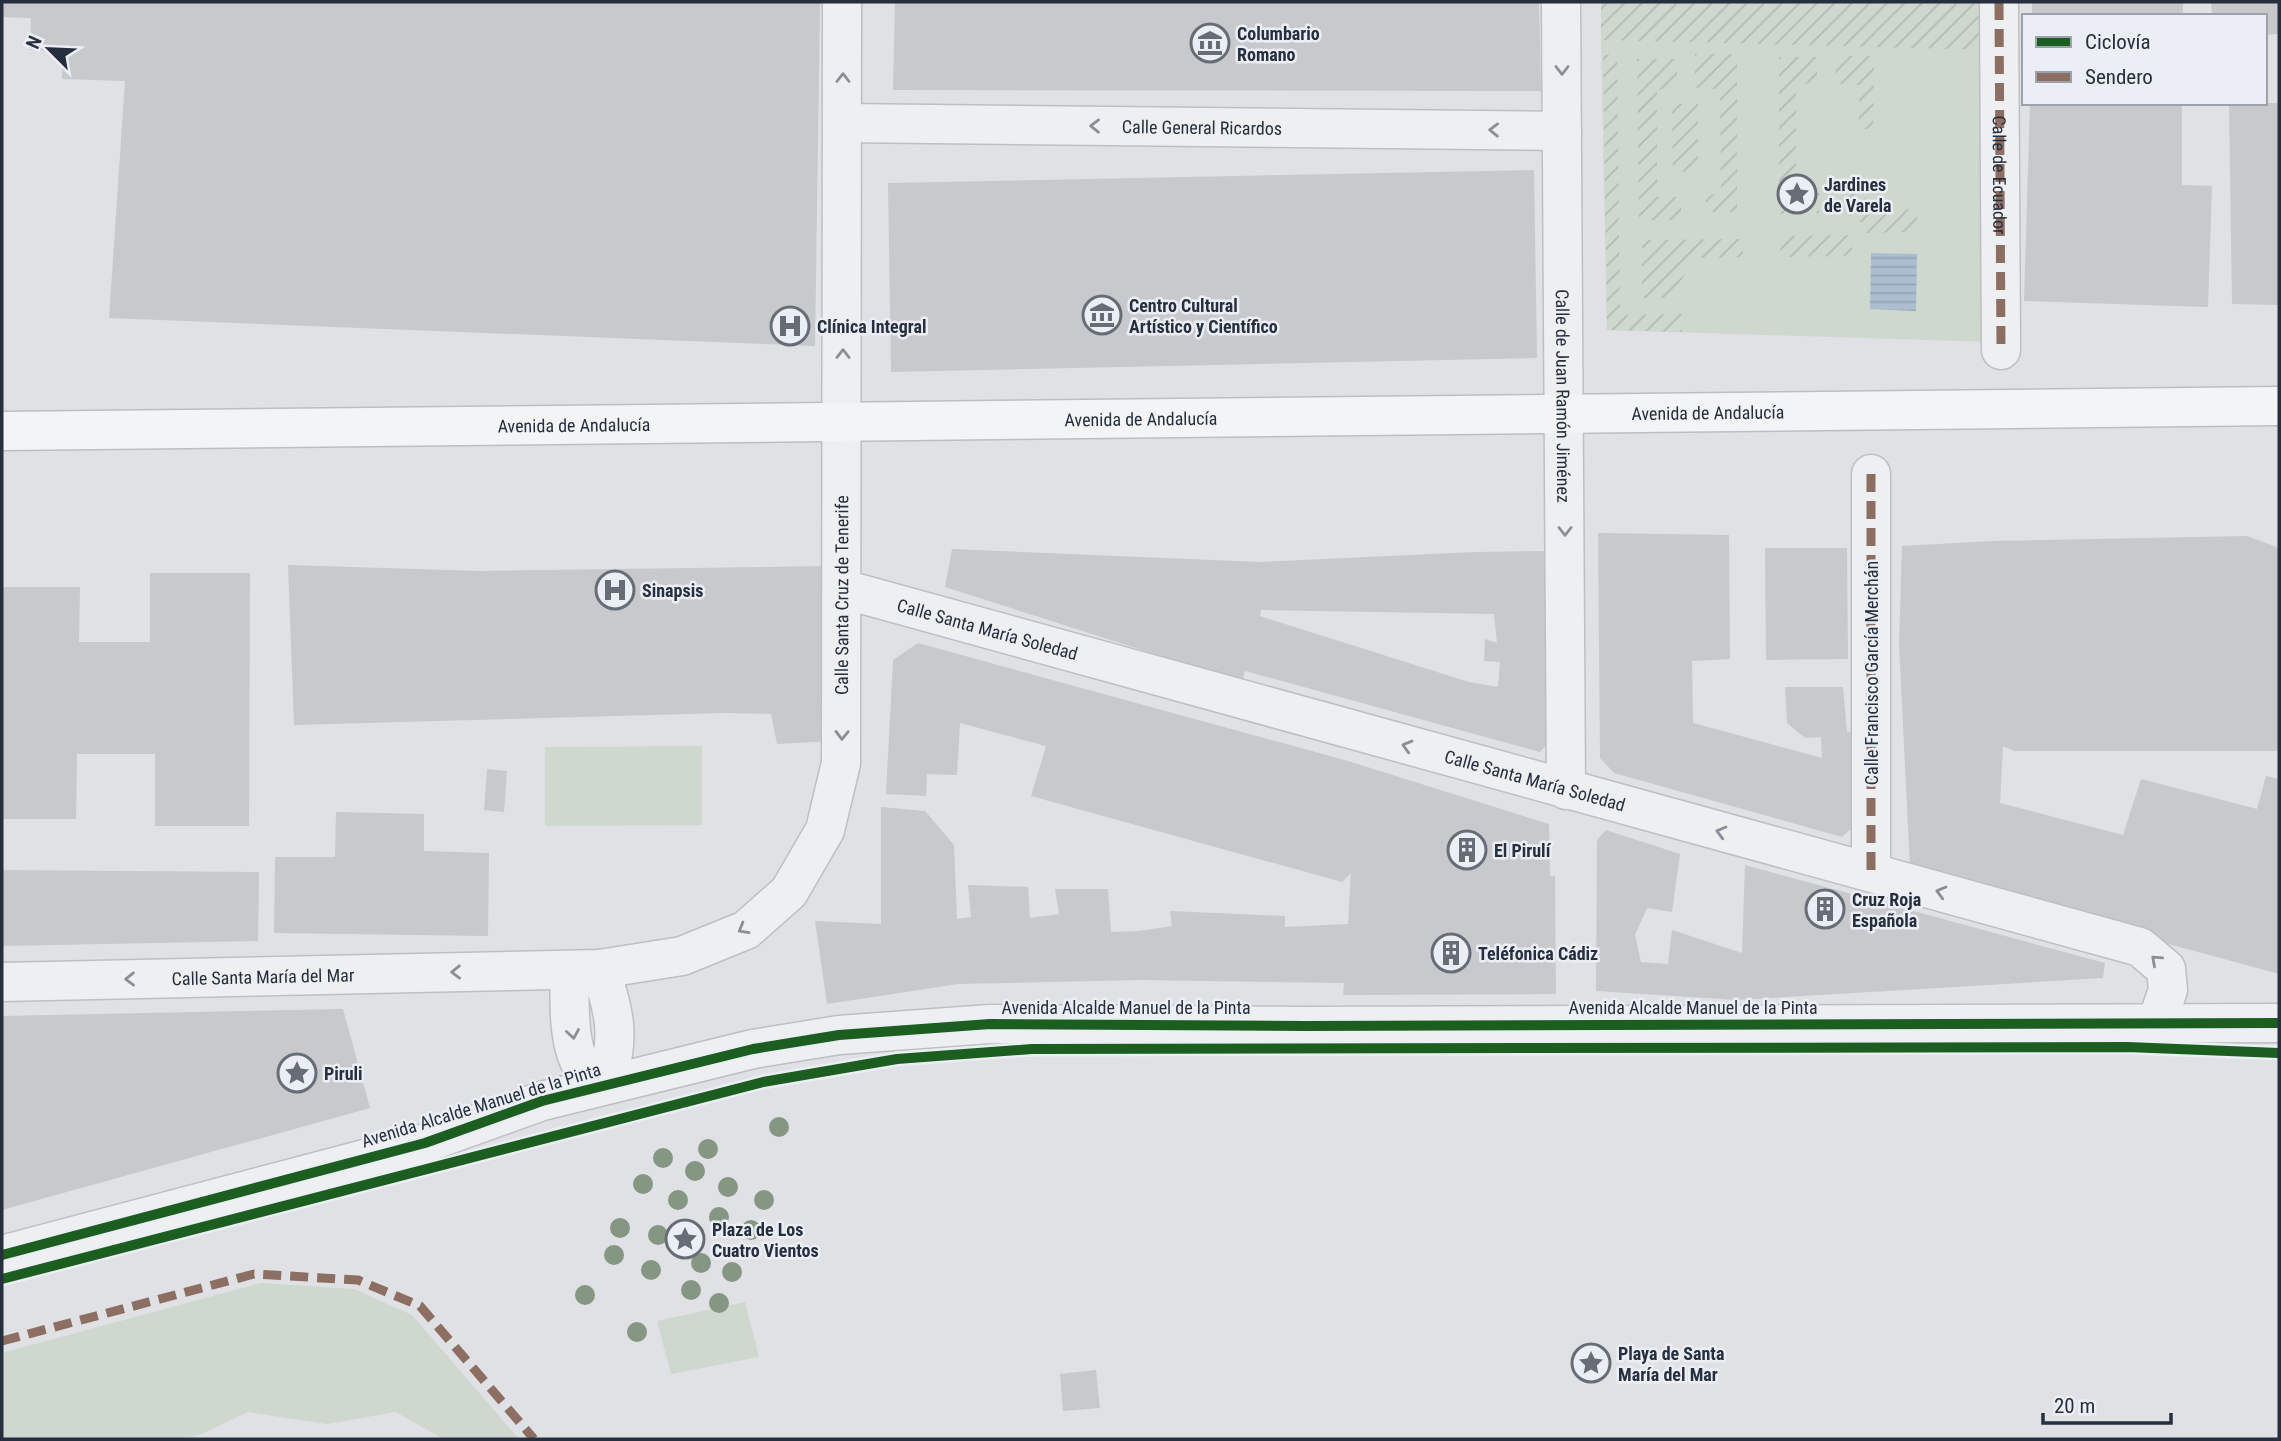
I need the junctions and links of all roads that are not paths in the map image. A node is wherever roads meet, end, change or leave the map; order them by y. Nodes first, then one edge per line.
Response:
1 (842, 2) edge
2 (1562, 2) edge
3 (1999, 2) edge
4 (843, 123) junction
5 (1562, 131) junction
6 (2000, 349) dead end
7 (2279, 407) edge
8 (1564, 414) junction
9 (843, 422) junction
10 (2, 431) edge
11 (1871, 474) dead end
12 (843, 589) junction
13 (1566, 790) junction
14 (1871, 872) junction
15 (585, 970) junction
16 (524, 971) joint
17 (2, 982) edge
18 (2157, 1022) junction
19 (2279, 1023) edge
20 (606, 1085) junction
21 (2, 1255) edge

4 -> 1 street, Calle Santa Cruz de Tenerife
2 -> 5 street, Calle de Juan Ramón Jiménez
3 - 6 street, Calle de Ecuador
5 -> 4 street, Calle General Ricardos
9 -> 4 street, Calle Santa Cruz de Tenerife
5 - 8 street, Calle de Juan Ramón Jiménez
7 - 8 main road, Avenida de Andalucía
8 - 9 main road, Avenida de Andalucía
8 -> 13 street, Calle de Juan Ramón Jiménez
9 - 10 main road, Avenida de Andalucía
9 - 12 street, Calle Santa Cruz de Tenerife
11 - 14 street, Calle Francisco García Merchán
13 -> 12 street, Calle Santa María Soledad
12 -> 15 street, Calle Santa Cruz de Tenerife
14 -> 13 street, Calle Santa María Soledad
18 -> 14 street, Calle Santa María Soledad
15 - 16 street, Calle Santa Cruz de Tenerife
15 - 20 street
16 -> 17 street, Calle Santa María del Mar
18 - 19 street, Avenida Alcalde Manuel de la Pinta
18 - 20 street, Avenida Alcalde Manuel de la Pinta
20 - 21 street, Avenida Alcalde Manuel de la Pinta

